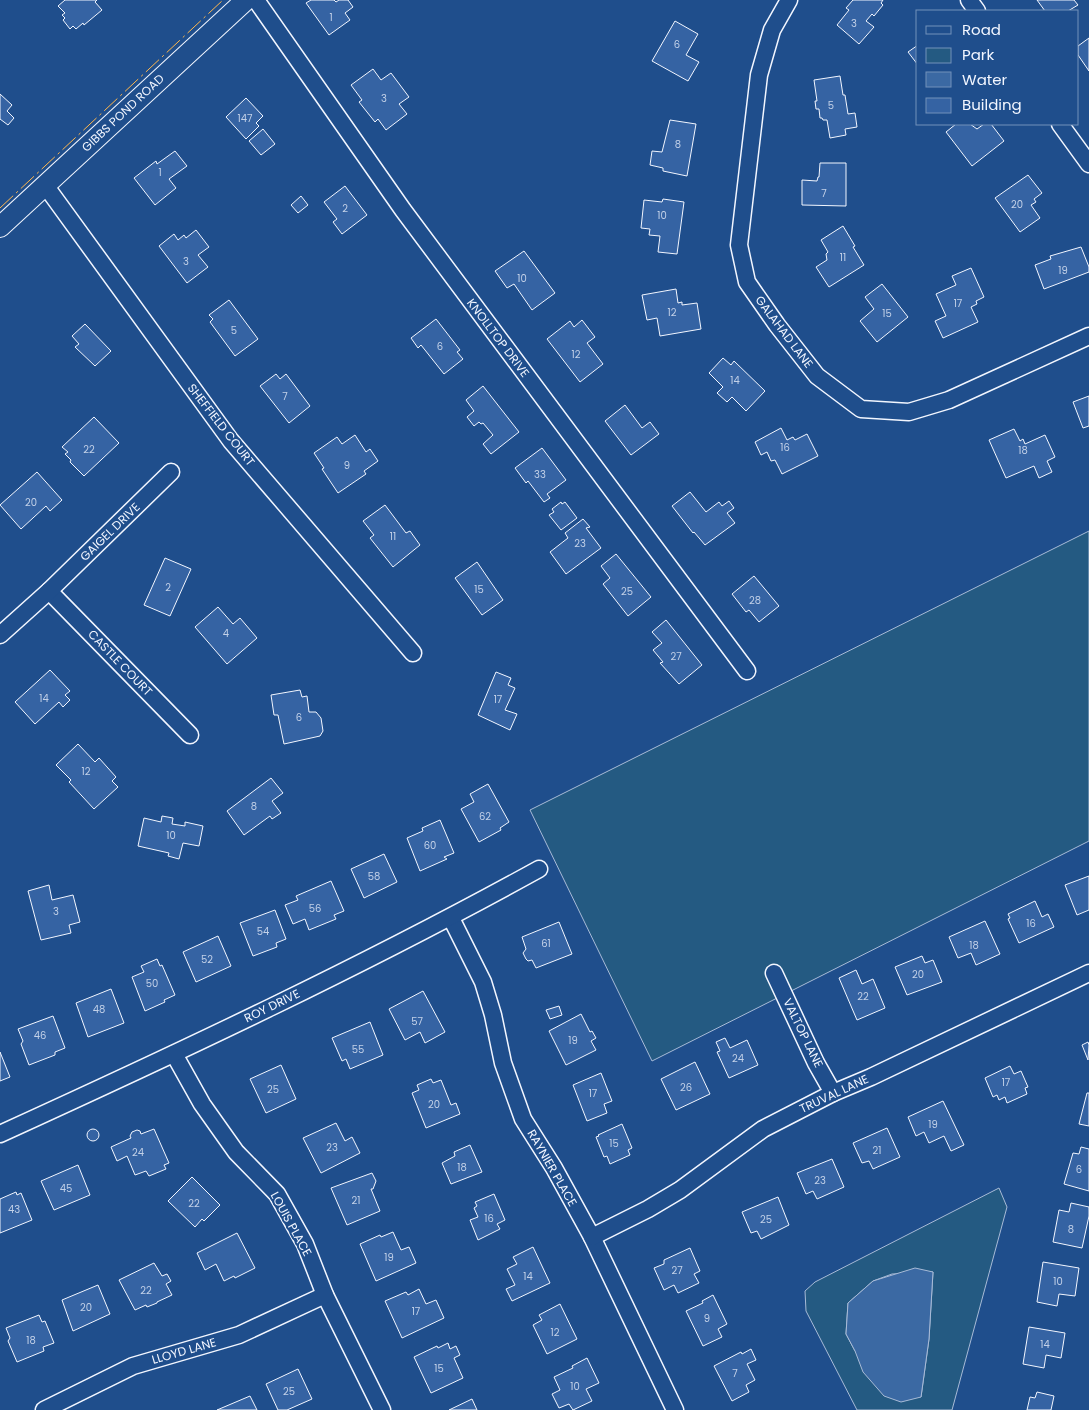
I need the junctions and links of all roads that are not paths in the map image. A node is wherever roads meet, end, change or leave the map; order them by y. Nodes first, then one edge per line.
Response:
1 (246, 0) edge
2 (256, 0) edge
3 (789, 0) edge
4 (1061, 125) edge
5 (1089, 164) edge
6 (45, 185) junction
7 (0, 227) edge
8 (1089, 336) edge
9 (171, 472) dead end
10 (49, 591) junction
11 (0, 635) edge
12 (413, 653) dead end
13 (747, 671) dead end
14 (190, 735) dead end
15 (538, 869) dead end
16 (451, 918) junction
17 (774, 973) dead end
18 (1089, 973) edge
19 (174, 1054) junction
20 (833, 1093) junction
21 (0, 1134) edge
22 (592, 1237) junction
23 (326, 1294) junction
24 (44, 1410) edge
25 (382, 1410) edge
26 (675, 1410) edge

1 - 6 street, GIBBS POND ROAD
2 - 13 street, KNOLLTOP DRIVE
3 - 8 street, GALAHAD LANE
4 - 5 street
6 - 7 street, GIBBS POND ROAD
6 - 12 street, SHEFFIELD COURT
9 - 10 street, GAIGEL DRIVE
10 - 11 street, GAIGEL DRIVE
10 - 14 street, CASTLE COURT
15 - 16 street, ROY DRIVE
16 - 19 street, ROY DRIVE
16 - 22 street, RAYNIER PLACE
17 - 20 street, VALTOP LANE
18 - 20 street, TRUVAL LANE
19 - 21 street, ROY DRIVE
19 - 23 street, LOUIS PLACE
20 - 22 street, TRUVAL LANE
22 - 26 street, RAYNIER PLACE
23 - 24 street, LLOYD LANE
23 - 25 street, LOUIS PLACE

